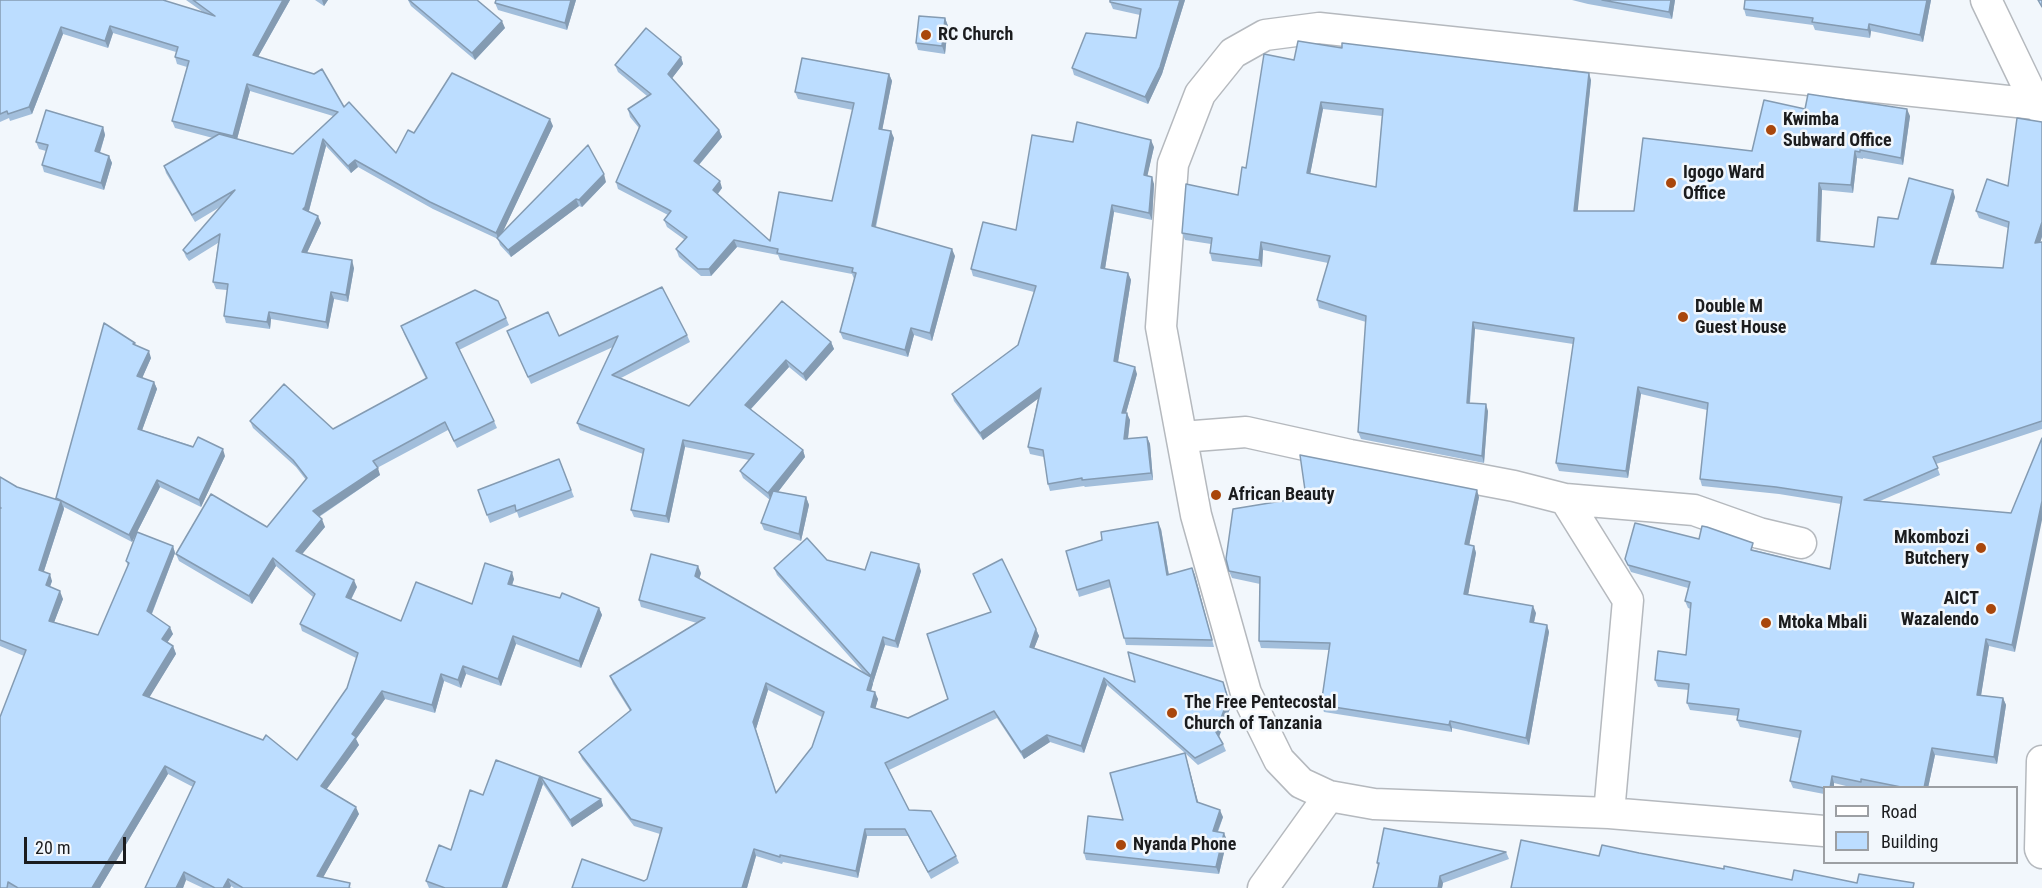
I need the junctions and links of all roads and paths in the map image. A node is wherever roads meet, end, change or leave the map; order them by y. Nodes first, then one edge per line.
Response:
1 (1986, 0) edge
2 (2039, 107) edge
3 (1182, 437) junction
4 (1565, 499) junction
5 (1801, 543) dead end
6 (2042, 761) edge
7 (1329, 796) junction
8 (1609, 813) junction
9 (1823, 831) edge
10 (2033, 850) edge
11 (1263, 888) edge

1 - 2 street
2 - 3 street
3 - 4 street
3 - 7 street
4 - 5 street
4 - 8 street
6 - 10 street
7 - 8 street
7 - 11 street
8 - 9 street

